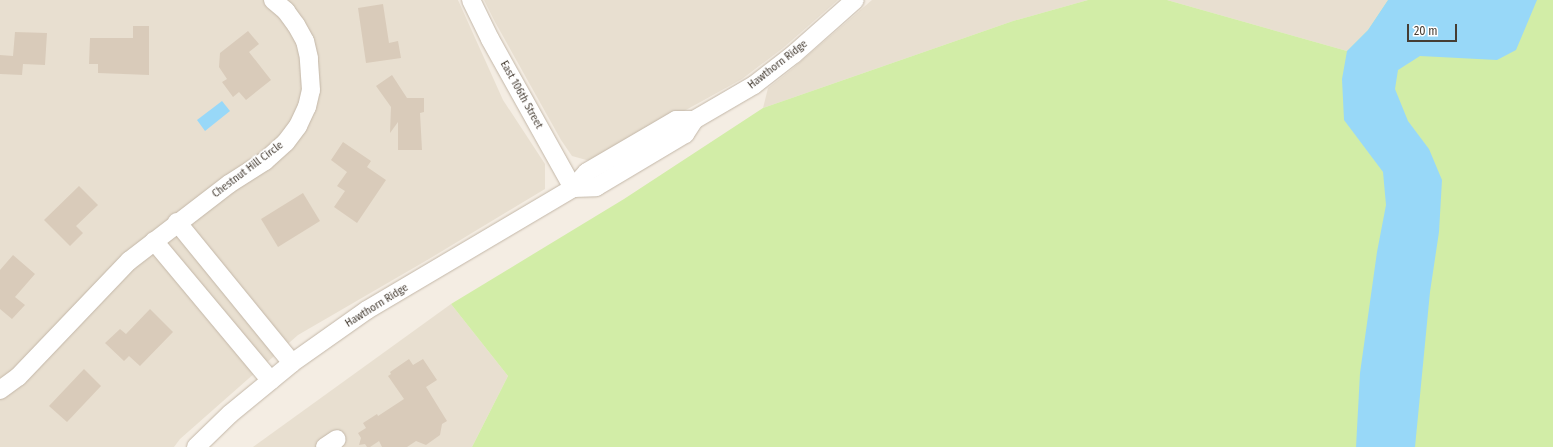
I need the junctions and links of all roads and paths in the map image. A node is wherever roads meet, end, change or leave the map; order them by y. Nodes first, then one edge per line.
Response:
1 (273, 0) edge
2 (471, 0) edge
3 (855, 0) edge
4 (573, 188) junction
5 (177, 222) junction
6 (154, 241) junction
7 (292, 363) junction
8 (271, 380) junction
9 (0, 390) edge
10 (196, 447) edge

1 - 5 street, Chestnut Hill Circle
2 - 4 street, East 106th Street
3 - 4 street, Hawthorn Ridge
4 - 7 street, Hawthorn Ridge
5 - 6 street, Chestnut Hill Circle
5 - 7 street
6 - 8 street
6 - 9 street, Chestnut Hill Circle
7 - 8 street, Hawthorn Ridge
8 - 10 street, Hawthorn Ridge

